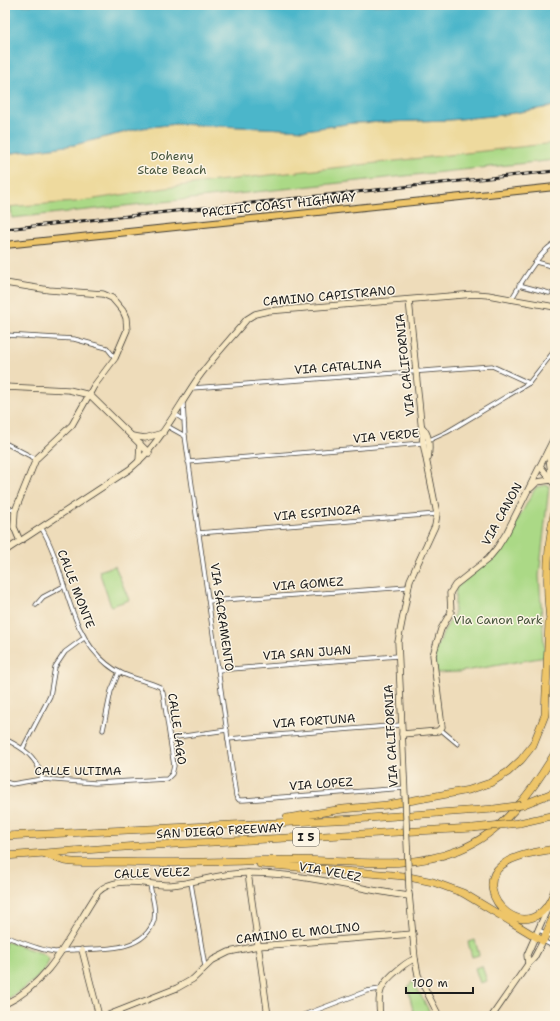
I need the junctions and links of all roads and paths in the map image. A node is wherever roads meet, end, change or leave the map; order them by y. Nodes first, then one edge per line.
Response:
1 (555, 187) edge
2 (555, 244) edge
3 (5, 246) edge
4 (536, 262) junction
5 (555, 268) edge
6 (5, 283) edge
7 (519, 285) junction
8 (549, 293) dead end
9 (409, 300) junction
10 (511, 300) junction
11 (555, 307) edge
12 (5, 335) edge
13 (555, 350) edge
14 (115, 358) junction
15 (417, 372) junction
16 (529, 383) junction
17 (5, 386) edge
18 (192, 388) junction
19 (90, 395) junction
20 (183, 401) junction
21 (175, 414) junction
22 (184, 420) junction
23 (167, 426) junction
24 (163, 432) junction
25 (132, 436) junction
26 (185, 436) junction
27 (555, 436) edge
28 (426, 442) junction
29 (5, 443) edge
30 (140, 444) junction
31 (548, 449) junction
32 (149, 453) junction
33 (36, 460) junction
34 (138, 462) junction
35 (188, 462) junction
36 (540, 466) junction
37 (553, 482) edge
38 (528, 491) junction
39 (5, 506) edge
40 (555, 510) edge
41 (15, 511) junction
42 (437, 514) junction
43 (41, 527) junction
44 (198, 533) junction
45 (20, 541) junction
46 (5, 551) edge
47 (64, 586) junction
48 (408, 587) junction
49 (209, 601) junction
50 (36, 605) dead end
51 (549, 622) junction
52 (84, 638) junction
53 (555, 650) edge
54 (398, 656) junction
55 (218, 670) junction
56 (120, 672) junction
57 (160, 687) joint
58 (401, 726) junction
59 (440, 729) junction
60 (103, 730) dead end
61 (227, 730) junction
62 (402, 734) junction
63 (170, 738) junction
64 (5, 739) edge
65 (228, 739) junction
66 (458, 744) dead end
67 (23, 748) junction
68 (555, 754) edge
69 (172, 774) joint
70 (42, 778) junction
71 (5, 782) edge
72 (405, 788) junction
73 (555, 792) edge
74 (555, 798) edge
75 (239, 800) joint
76 (522, 805) junction
77 (555, 816) edge
78 (249, 824) junction
79 (5, 836) edge
80 (554, 849) edge
81 (45, 854) junction
82 (5, 856) edge
83 (240, 861) junction
84 (248, 873) junction
85 (191, 883) junction
86 (150, 884) junction
87 (555, 889) edge
88 (409, 896) junction
89 (552, 897) junction
90 (555, 912) edge
91 (553, 921) edge
92 (412, 934) junction
93 (5, 936) edge
94 (541, 936) junction
95 (555, 938) edge
96 (258, 946) junction
97 (555, 947) edge
98 (82, 950) junction
99 (61, 952) junction
100 (415, 959) junction
101 (204, 967) junction
102 (380, 989) junction
103 (5, 1004) edge
104 (555, 1012) edge
105 (99, 1016) edge
106 (106, 1016) edge
107 (268, 1016) edge
108 (302, 1016) edge
109 (380, 1016) edge
110 (439, 1016) edge
111 (492, 1016) edge
112 (550, 1016) edge

1 - 3 main road, PACIFIC COAST HIGHWAY
2 - 4 street
4 - 5 street
4 - 7 street
6 - 14 street
7 - 8 street
7 - 10 street
9 - 10 street, CAMINO CAPISTRANO
9 - 15 street, VIA CALIFORNIA
9 - 18 street, CAMINO CAPISTRANO
10 - 11 street, CAMINO CAPISTRANO
12 - 14 street
13 - 16 street, VIA VERDE
14 - 19 street
15 - 16 street, VIA CATALINA
15 - 18 street, VIA CATALINA
15 - 28 street, VIA CALIFORNIA
16 - 28 street, VIA VERDE
17 - 19 street
18 - 20 street, CAMINO CAPISTRANO
19 - 25 street
19 - 33 street
20 - 21 street, CAMINO CAPISTRANO
20 - 22 street, VIA SACRAMENTO
21 - 22 street
21 - 23 street, CAMINO CAPISTRANO
22 - 26 street, VIA SACRAMENTO
23 - 24 street, CAMINO CAPISTRANO
23 - 26 street
24 - 25 street
24 - 32 street, CAMINO CAPISTRANO
25 - 30 street
26 - 35 street, VIA SACRAMENTO
27 - 31 street, VIA CANON
28 - 35 street, VIA VERDE
28 - 42 street, VIA CALIFORNIA
29 - 33 street
30 - 32 street
30 - 34 street
31 - 36 street, VIA CANON
31 - 37 street
32 - 34 street, CAMINO CAPISTRANO
33 - 41 street
34 - 43 street, CAMINO CAPISTRANO
35 - 44 street, VIA SACRAMENTO
36 - 37 street
36 - 38 street, VIA CANON
37 - 38 street
38 - 59 street, VIA CANON
39 - 41 street
40 - 51 highway
41 - 45 street
42 - 44 street, VIA ESPINOZA
42 - 48 street, VIA CALIFORNIA
43 - 45 street, CAMINO CAPISTRANO
43 - 47 street, CALLE MONTE
44 - 49 street, VIA SACRAMENTO
45 - 46 street, CAMINO CAPISTRANO
47 - 50 street
47 - 52 street, CALLE MONTE
48 - 49 street, VIA GOMEZ
48 - 54 street, VIA CALIFORNIA
49 - 55 street, VIA SACRAMENTO
51 - 53 highway
51 - 78 highway
52 - 56 street, CALLE MONTE
52 - 67 street
54 - 55 street, VIA SAN JUAN
54 - 58 street, VIA CALIFORNIA
55 - 61 street, VIA SACRAMENTO
56 - 57 street, CALLE MONTE
56 - 60 street
57 - 63 street, CALLE LAGO
58 - 62 street, VIA CALIFORNIA
58 - 65 street, VIA FORTUNA
59 - 62 street
59 - 66 street
61 - 63 street
61 - 65 street, VIA SACRAMENTO
62 - 72 street, VIA CALIFORNIA
63 - 69 street, CALLE LAGO
64 - 67 street
65 - 75 street, VIA SACRAMENTO
67 - 70 street
68 - 83 highway
69 - 70 street, CALLE ULTIMA
70 - 71 street, CALLE ULTIMA
72 - 75 street, VIA LOPEZ
72 - 88 street, VIA CALIFORNIA, bridge
73 - 76 highway
74 - 76 highway, SAN DIEGO FREEWAY / I 5
76 - 78 highway, SAN DIEGO FREEWAY / I 5, bridge
77 - 81 highway, SAN DIEGO FREEWAY / I 5, bridge
78 - 79 highway, SAN DIEGO FREEWAY / I 5
80 - 89 highway
81 - 82 highway, SAN DIEGO FREEWAY / I 5
81 - 83 highway
83 - 94 highway
84 - 85 street, CALLE VELEZ
84 - 88 street, VIA VELEZ
84 - 96 street
85 - 86 street, CALLE VELEZ
85 - 101 street
86 - 98 street
86 - 99 street, CALLE VELEZ
87 - 89 highway
88 - 92 street, VIA CALIFORNIA
89 - 94 street
90 - 91 highway
91 - 94 highway
92 - 96 street, CAMINO EL MOLINO
92 - 100 street, VIA CALIFORNIA
93 - 99 street
94 - 95 street
94 - 97 street
94 - 111 street
96 - 101 street, CAMINO EL MOLINO
96 - 107 street
98 - 99 street
98 - 105 street
99 - 103 street
100 - 102 street
100 - 110 street, VIA CALIFORNIA
101 - 106 street, CAMINO EL MOLINO
102 - 108 street
102 - 109 street
104 - 112 street

